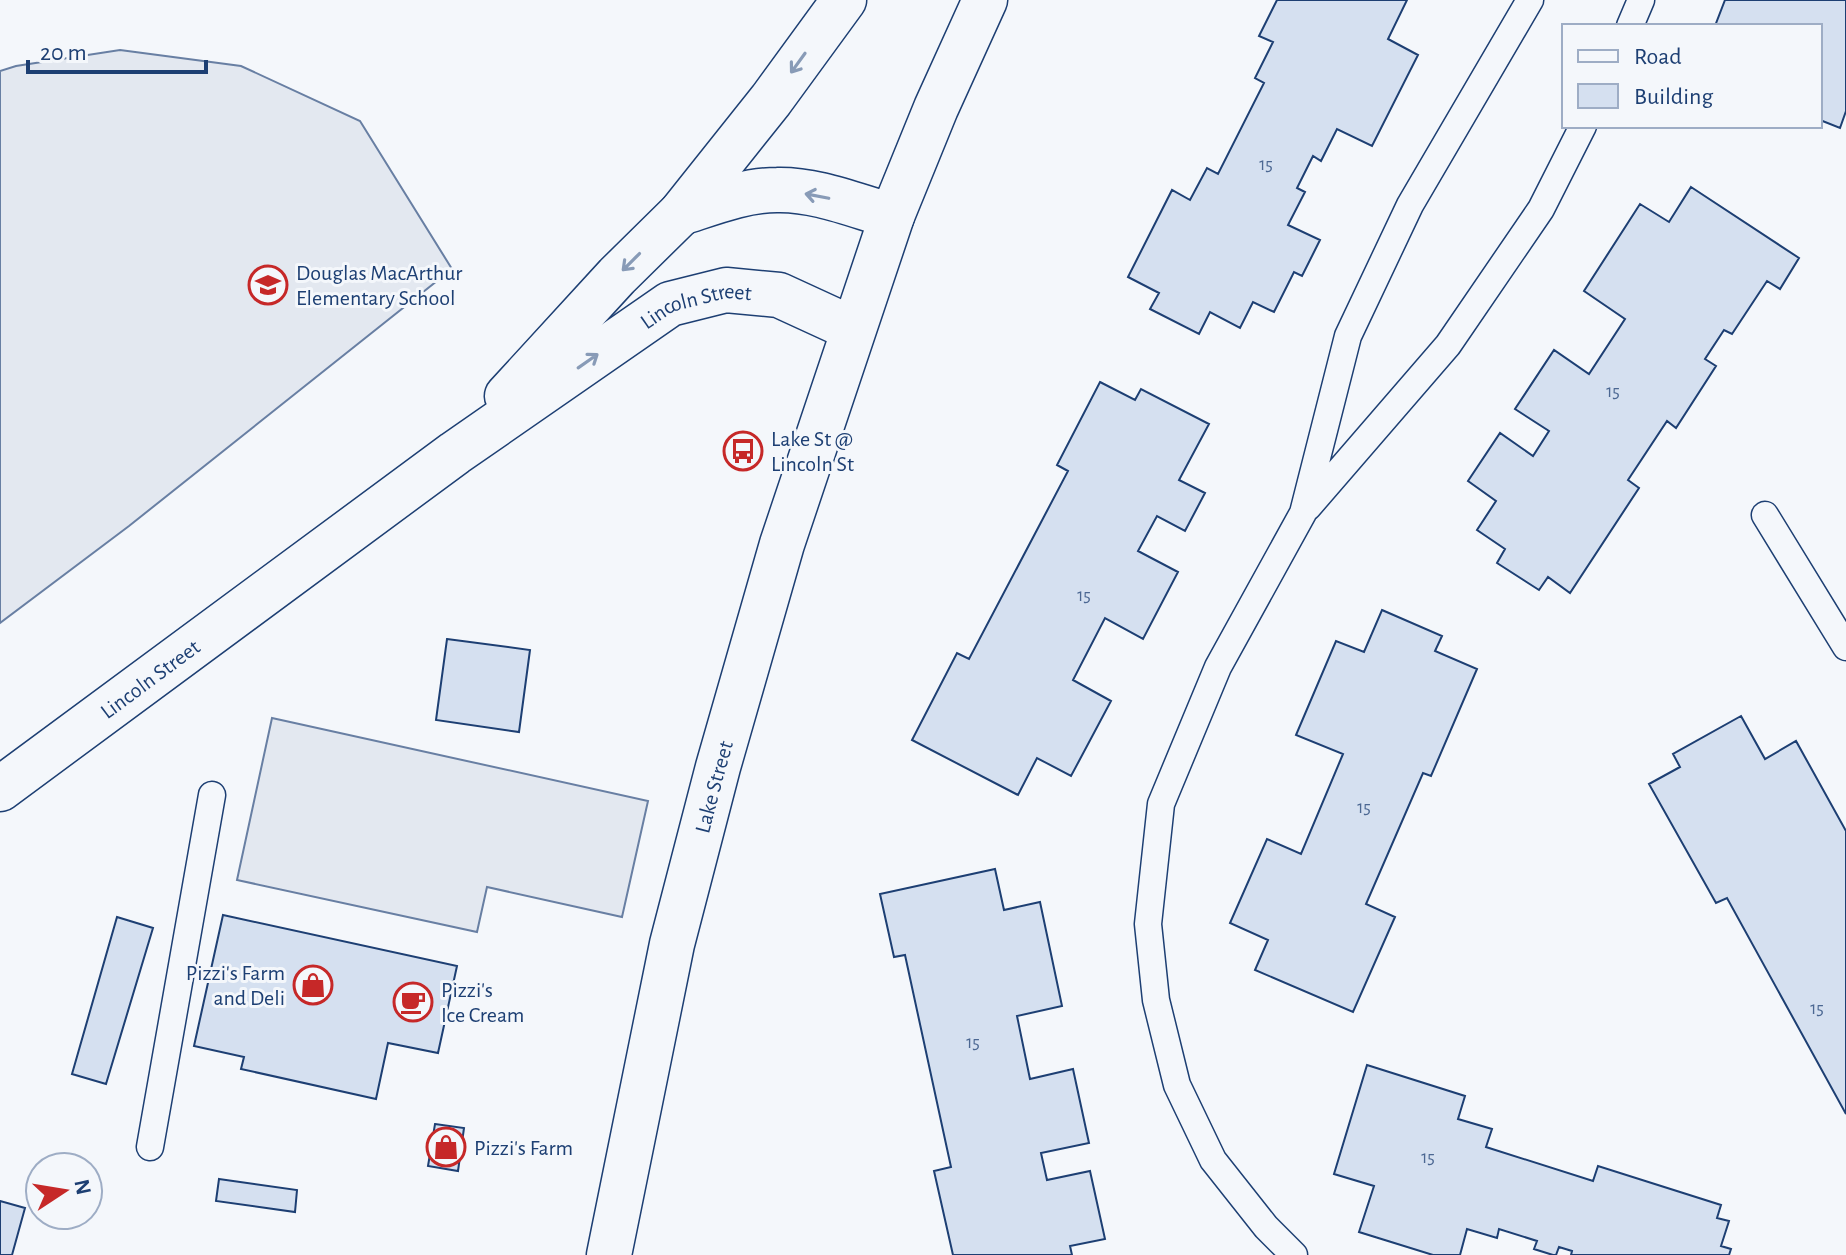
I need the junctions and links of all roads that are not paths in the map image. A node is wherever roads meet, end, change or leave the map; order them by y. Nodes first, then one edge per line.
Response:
1 (844, 0) edge
2 (985, 0) edge
3 (1530, 0) edge
4 (1641, 0) edge
5 (1631, 24) edge
6 (1582, 128) edge
7 (681, 213) junction
8 (892, 216) junction
9 (853, 329) junction
10 (455, 453) junction
11 (1303, 513) junction
12 (1765, 515) dead end
13 (1846, 647) edge
14 (0, 789) edge
15 (212, 795) dead end
16 (150, 1147) dead end
17 (609, 1255) edge
18 (1294, 1255) edge

1 -> 7 street, Lincoln Street
2 - 8 street
3 - 11 lane
4 - 5 lane
6 - 11 lane
8 -> 7 street, Lincoln Street
7 -> 10 street, Lincoln Street
8 - 9 street
10 -> 9 street, Lincoln Street
9 - 17 street, Lake Street
10 - 14 street, Lincoln Street
11 - 18 lane
12 - 13 lane
15 - 16 lane

